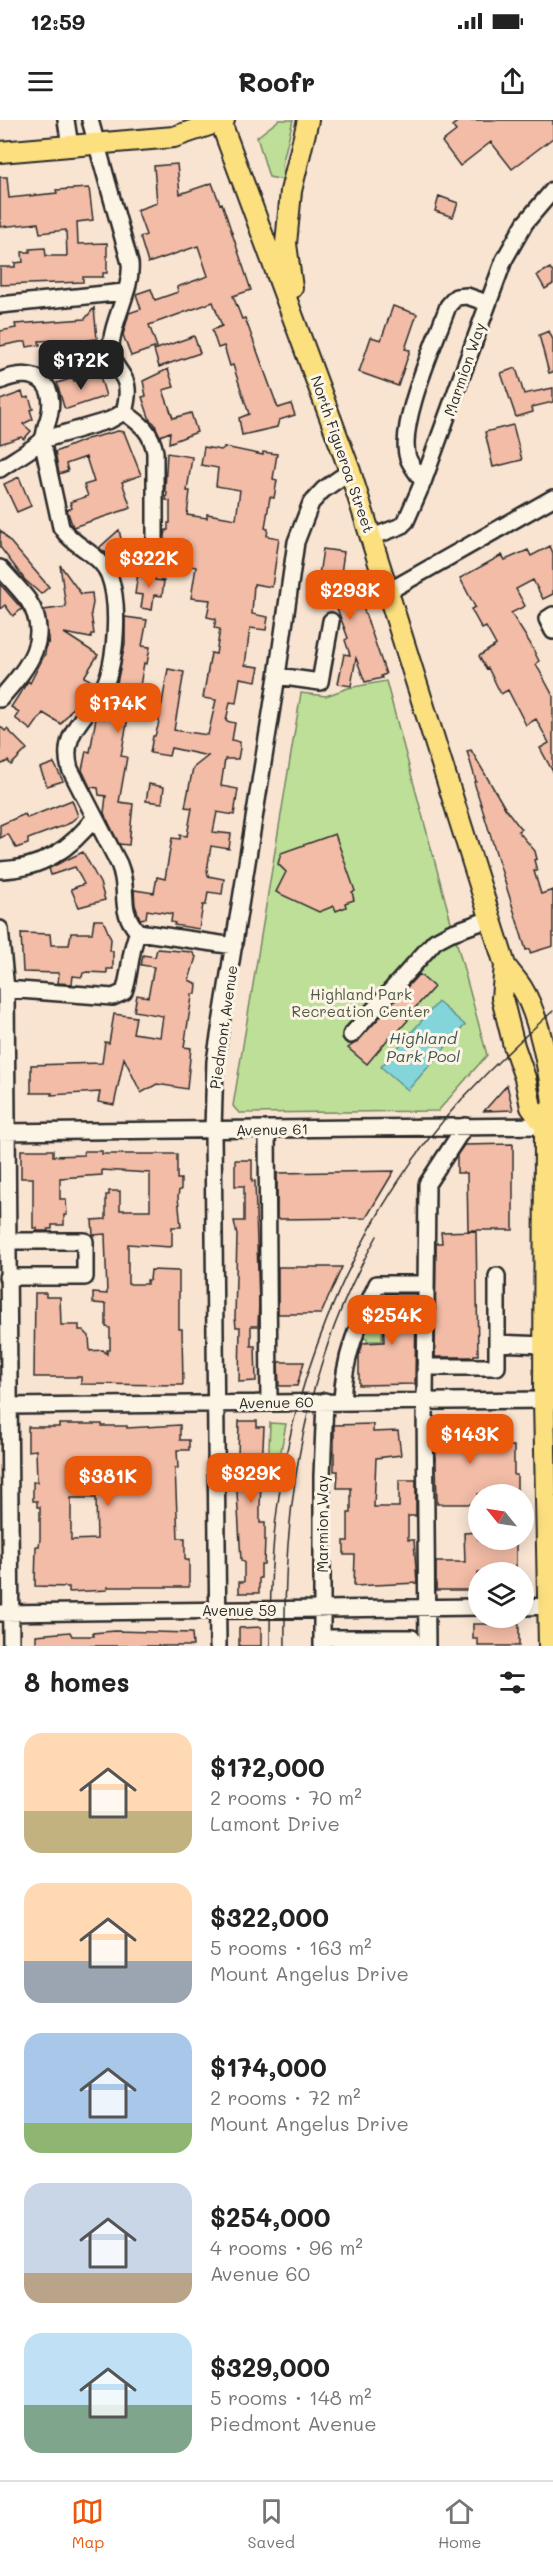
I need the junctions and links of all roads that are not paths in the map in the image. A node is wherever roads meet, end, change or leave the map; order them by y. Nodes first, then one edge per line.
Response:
1 (66, 120) edge
2 (90, 120) edge
3 (308, 120) edge
4 (222, 121) edge
5 (98, 144) junction
6 (70, 146) junction
7 (0, 152) edge
8 (553, 190) edge
9 (124, 292) junction
10 (487, 303) junction
11 (0, 305) edge
12 (296, 324) junction
13 (0, 381) edge
14 (124, 412) junction
15 (42, 440) junction
16 (0, 469) edge
17 (350, 471) junction
18 (423, 482) junction
19 (553, 498) edge
20 (372, 537) junction
21 (155, 542) dead end
22 (0, 568) edge
23 (389, 591) junction
24 (553, 615) edge
25 (331, 621) dead end
26 (553, 631) edge
27 (278, 676) junction
28 (0, 699) edge
29 (94, 818) junction
30 (0, 870) edge
31 (490, 919) junction
32 (0, 933) edge
33 (138, 933) junction
34 (234, 946) junction
35 (504, 965) junction
36 (6, 989) junction
37 (351, 1035) dead end
38 (549, 1051) edge
39 (551, 1103) edge
40 (465, 1125) junction
41 (267, 1129) junction
42 (213, 1130) junction
43 (3, 1132) edge
44 (549, 1170) edge
45 (7, 1241) junction
46 (550, 1261) edge
47 (497, 1276) dead end
48 (8, 1277) junction
49 (426, 1284) junction
50 (497, 1343) junction
51 (545, 1345) junction
52 (425, 1367) junction
53 (4, 1373) edge
54 (549, 1377) edge
55 (544, 1400) junction
56 (325, 1401) junction
57 (342, 1401) junction
58 (425, 1401) junction
59 (269, 1402) junction
60 (216, 1403) junction
61 (8, 1406) junction
62 (549, 1606) junction
63 (468, 1607) edge
64 (534, 1607) edge
65 (427, 1608) junction
66 (218, 1610) junction
67 (322, 1610) junction
68 (5, 1613) edge
69 (322, 1642) edge
70 (550, 1644) edge
71 (11, 1646) edge
72 (218, 1646) edge
73 (412, 1646) edge
74 (427, 1646) edge

1 - 6 street
2 - 5 street
3 - 12 main road
4 - 5 main road
4 - 12 main road, North Figueroa Street
5 - 6 main road
5 - 9 street
6 - 7 main road
8 - 10 street, Marmion Way
9 - 11 street
9 - 14 street
10 - 18 street, Marmion Way
10 - 18 street
12 - 17 main road, North Figueroa Street
13 - 15 street
14 - 15 street
14 - 21 street
15 - 16 street
15 - 29 street
17 - 20 main road, North Figueroa Street
17 - 27 street, Piedmont Avenue
18 - 20 street, Marmion Way
19 - 23 street
20 - 23 main road, North Figueroa Street
22 - 28 street
23 - 31 main road, North Figueroa Street
24 - 26 street
25 - 27 street
27 - 34 street, Piedmont Avenue
29 - 30 street
29 - 33 street
31 - 35 main road, North Figueroa Street
31 - 37 street
32 - 36 street
33 - 34 street
33 - 36 street
34 - 42 street, Piedmont Avenue
35 - 38 main road, North Figueroa Street
35 - 39 main road, North Figueroa Street
36 - 43 street
38 - 39 main road, North Figueroa Street
39 - 40 street, Avenue 61
39 - 44 main road, North Figueroa Street
40 - 41 street, Avenue 61
40 - 49 street
41 - 42 street, Avenue 61
41 - 59 street
42 - 43 street, Avenue 61
42 - 60 street, Piedmont Avenue
43 - 45 street
44 - 46 main road, North Figueroa Street
45 - 48 street
45 - 48 street
46 - 51 main road, North Figueroa Street
47 - 50 street
48 - 53 street
49 - 52 street
49 - 57 street
50 - 51 street
50 - 52 street
51 - 54 main road, North Figueroa Street
52 - 58 street
53 - 61 street
54 - 55 main road, North Figueroa Street
55 - 58 street, Avenue 60
55 - 62 main road, North Figueroa Street
56 - 57 street, Avenue 60
56 - 59 street, Avenue 60
56 - 67 street, Marmion Way
57 - 58 street, Avenue 60
58 - 65 street
59 - 60 street, Avenue 60
60 - 61 street, Avenue 60
60 - 66 street, Piedmont Avenue
61 - 68 street
62 - 64 street
62 - 70 main road, North Figueroa Street
63 - 65 street, Avenue 59
65 - 67 street, Avenue 59
65 - 74 street
66 - 67 street, Avenue 59
66 - 68 street, Avenue 59
66 - 72 street, Piedmont Avenue
67 - 69 street, Marmion Way
68 - 71 street
69 - 73 street

